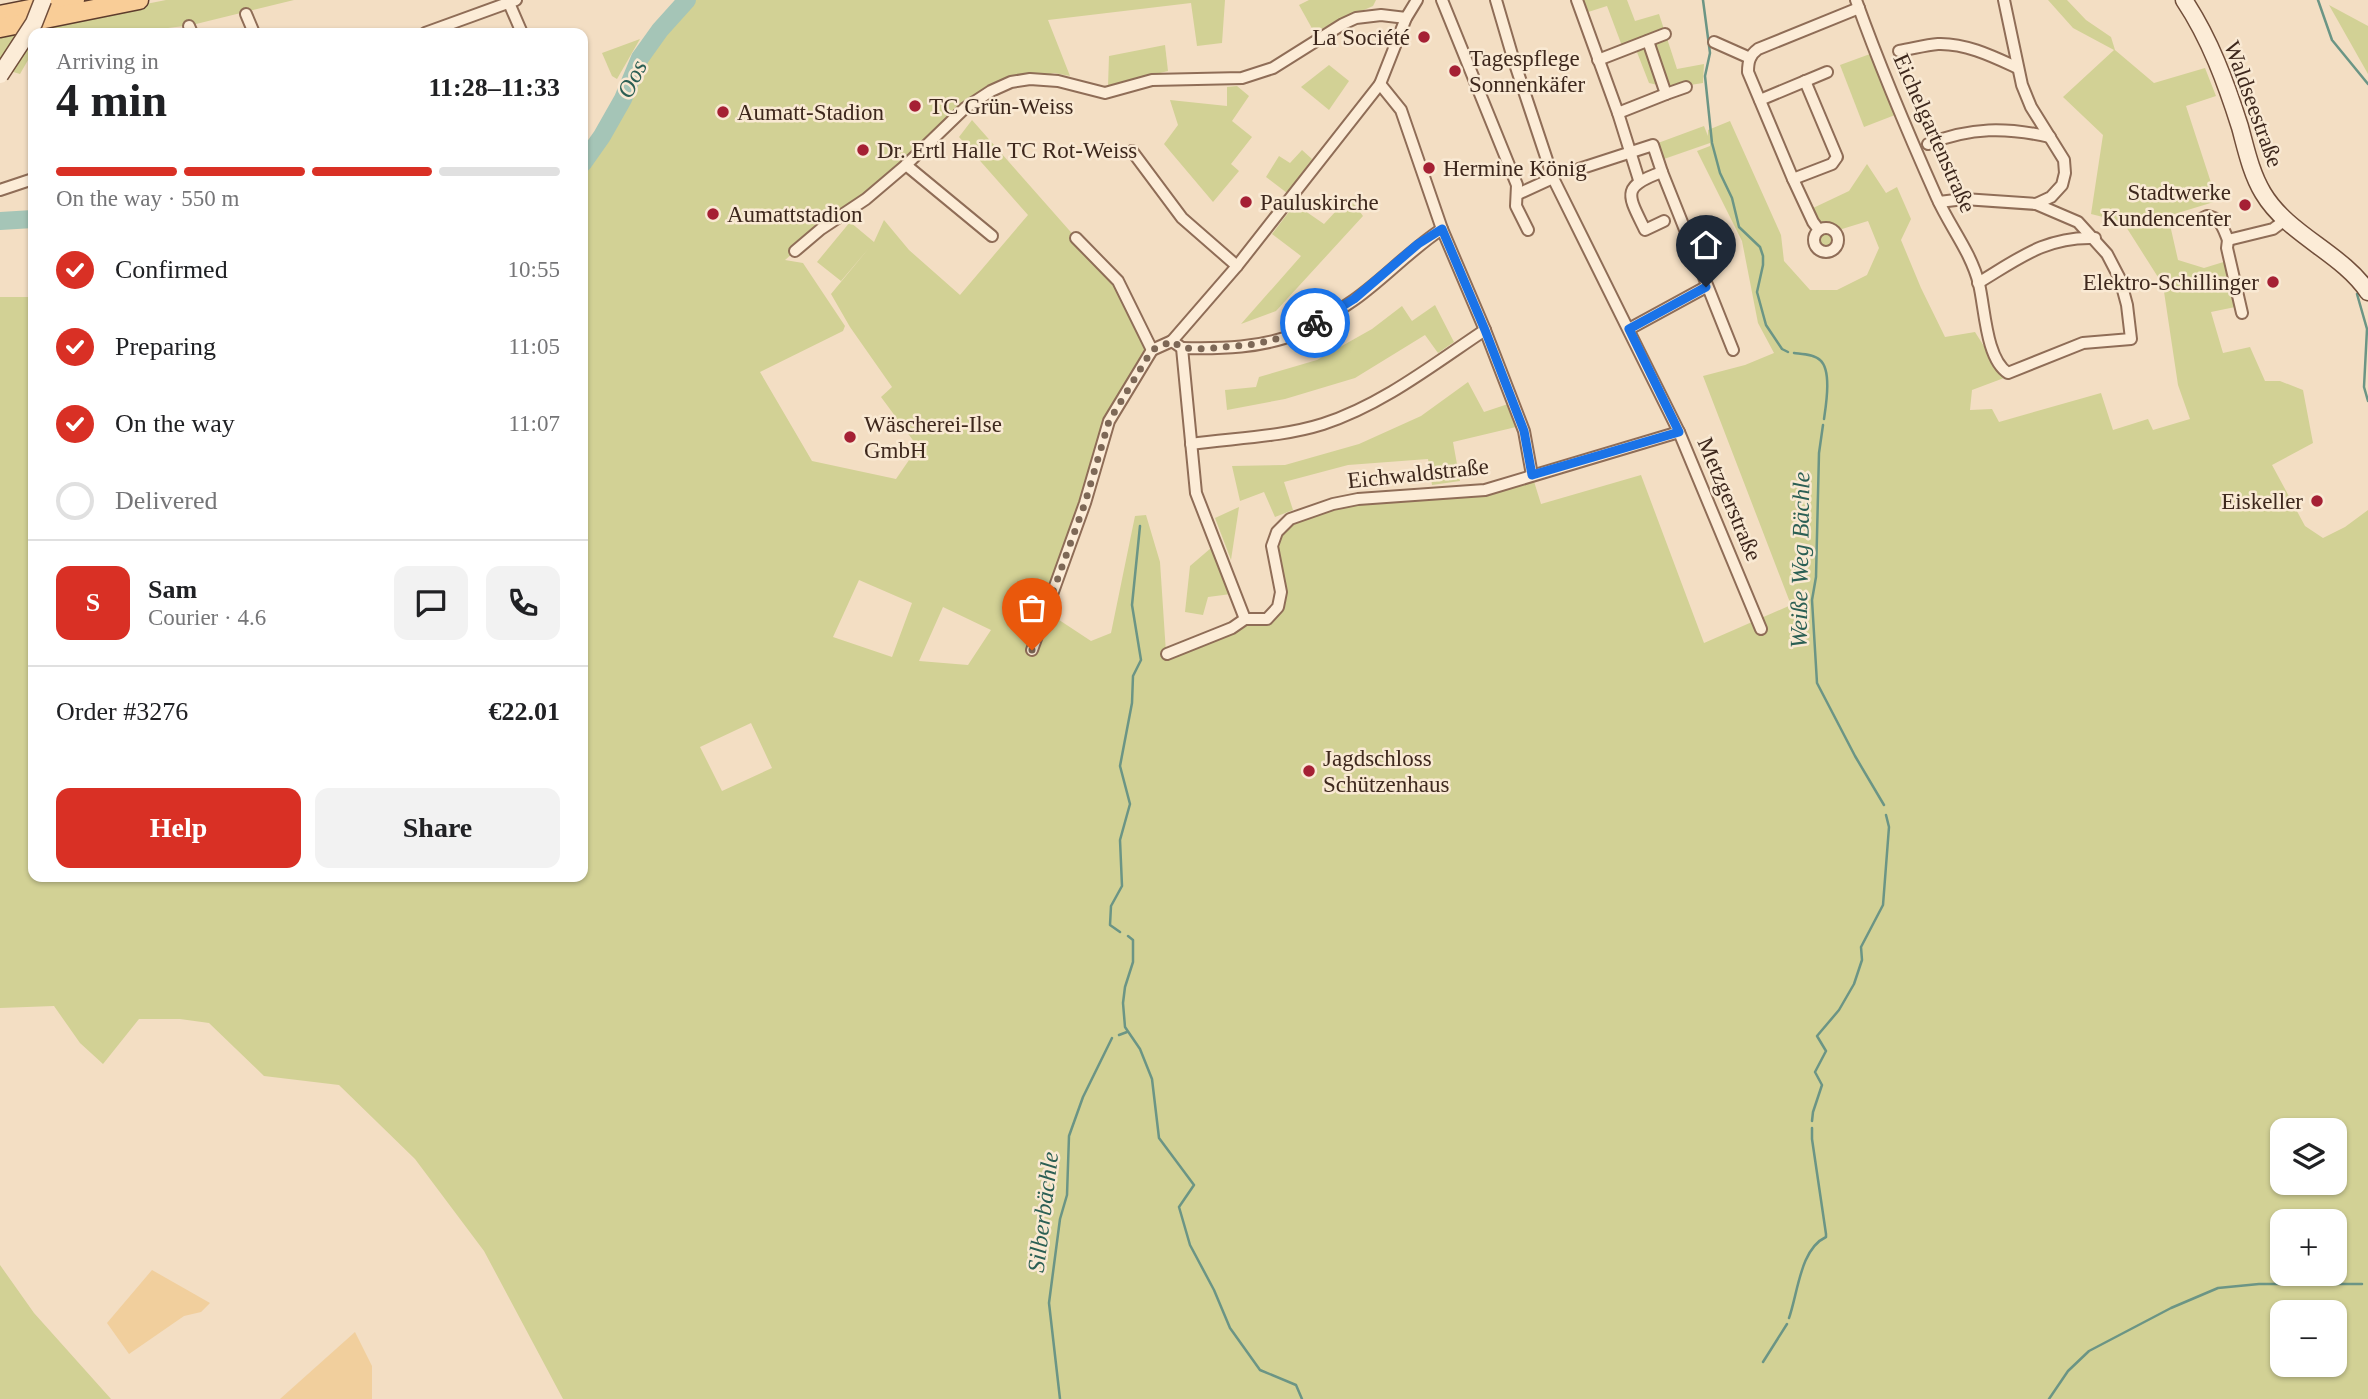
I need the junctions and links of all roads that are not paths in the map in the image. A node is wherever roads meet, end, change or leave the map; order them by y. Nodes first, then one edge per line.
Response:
1 (43, 0) edge
2 (75, 0) edge
3 (139, 0) edge
4 (1417, 0) edge
5 (1442, 0) edge
6 (1496, 0) edge
7 (1577, 0) edge
8 (2004, 0) edge
9 (2184, 0) edge
10 (512, 1) edge
11 (1858, 4) edge
12 (246, 14) dead end
13 (0, 15) edge
14 (1406, 18) junction
15 (0, 28) edge
16 (31, 28) edge
17 (252, 28) edge
18 (439, 28) edge
19 (520, 28) edge
20 (28, 32) edge
21 (1665, 34) dead end
22 (1648, 41) junction
23 (1714, 41) dead end
24 (1899, 51) dead end
25 (1750, 58) junction
26 (1598, 60) junction
27 (2018, 68) junction
28 (1827, 72) dead end
29 (0, 75) edge
30 (1805, 81) junction
31 (1380, 84) junction
32 (1686, 87) dead end
33 (1666, 94) junction
34 (1760, 100) junction
35 (1618, 113) junction
36 (2050, 137) junction
37 (1928, 144) dead end
38 (1132, 151) dead end
39 (1631, 152) junction
40 (906, 165) junction
41 (1579, 169) dead end
42 (1662, 172) junction
43 (1553, 178) junction
44 (1793, 179) junction
45 (1639, 180) junction
46 (28, 181) edge
47 (0, 190) edge
48 (1518, 194) junction
49 (1939, 202) junction
50 (2036, 204) junction
51 (2199, 220) dead end
52 (2285, 220) junction
53 (1664, 221) dead end
54 (1442, 229) junction
55 (1528, 230) dead end
56 (1819, 230) dead end
57 (992, 236) dead end
58 (1076, 238) dead end
59 (2095, 238) junction
60 (2228, 240) junction
61 (795, 251) dead end
62 (1237, 266) junction
63 (1978, 283) junction
64 (1706, 287) junction
65 (2368, 292) edge
66 (2242, 313) dead end
67 (1629, 329) junction
68 (1485, 330) junction
69 (1177, 344) junction
70 (1152, 350) junction
71 (1732, 350) dead end
72 (1679, 432) junction
73 (1191, 444) junction
74 (1532, 475) junction
75 (1245, 619) junction
76 (1761, 629) dead end
77 (1032, 650) dead end
78 (1167, 654) dead end

1 - 16 street, bridge
2 - 13 main road
3 - 15 main road
4 - 14 street
5 - 48 street
6 - 43 street, Metzgerstraße
7 - 26 street
8 - 27 street
9 - 52 street, Waldseestraße
10 - 18 street
10 - 19 street
11 - 25 street
11 - 49 street, Eichelgartenstraße
12 - 17 street
14 - 31 street
14 - 40 street
20 - 29 street, bridge
21 - 22 street
22 - 26 street
22 - 33 street
23 - 25 street
24 - 27 street
25 - 34 street
26 - 35 street
27 - 36 street
28 - 30 street
30 - 34 street
30 - 44 street
31 - 54 street
31 - 62 street
32 - 33 street
33 - 35 street
34 - 44 street
35 - 39 street
36 - 37 street
36 - 50 street
38 - 62 street
39 - 41 street
39 - 42 street
39 - 45 street
40 - 57 street
40 - 61 street
42 - 45 street
42 - 64 street
43 - 48 street
43 - 67 street, Metzgerstraße
44 - 56 street
45 - 53 street
46 - 47 street
48 - 55 street
49 - 50 street
49 - 63 street, Eichelgartenstraße
50 - 59 street
51 - 60 street
52 - 60 street
52 - 65 street, Waldseestraße
54 - 68 street
54 - 69 street
58 - 70 street
59 - 63 street
59 - 63 street, Eichelgartenstraße
60 - 66 street
62 - 69 street
64 - 67 street
64 - 71 street
67 - 72 street, Metzgerstraße
68 - 73 street
68 - 74 street
69 - 70 street
69 - 73 street
70 - 77 street
72 - 74 street, Eichwaldstraße
72 - 76 street, Metzgerstraße
73 - 75 street
74 - 75 street, Eichwaldstraße
75 - 78 street, Eichwaldstraße

